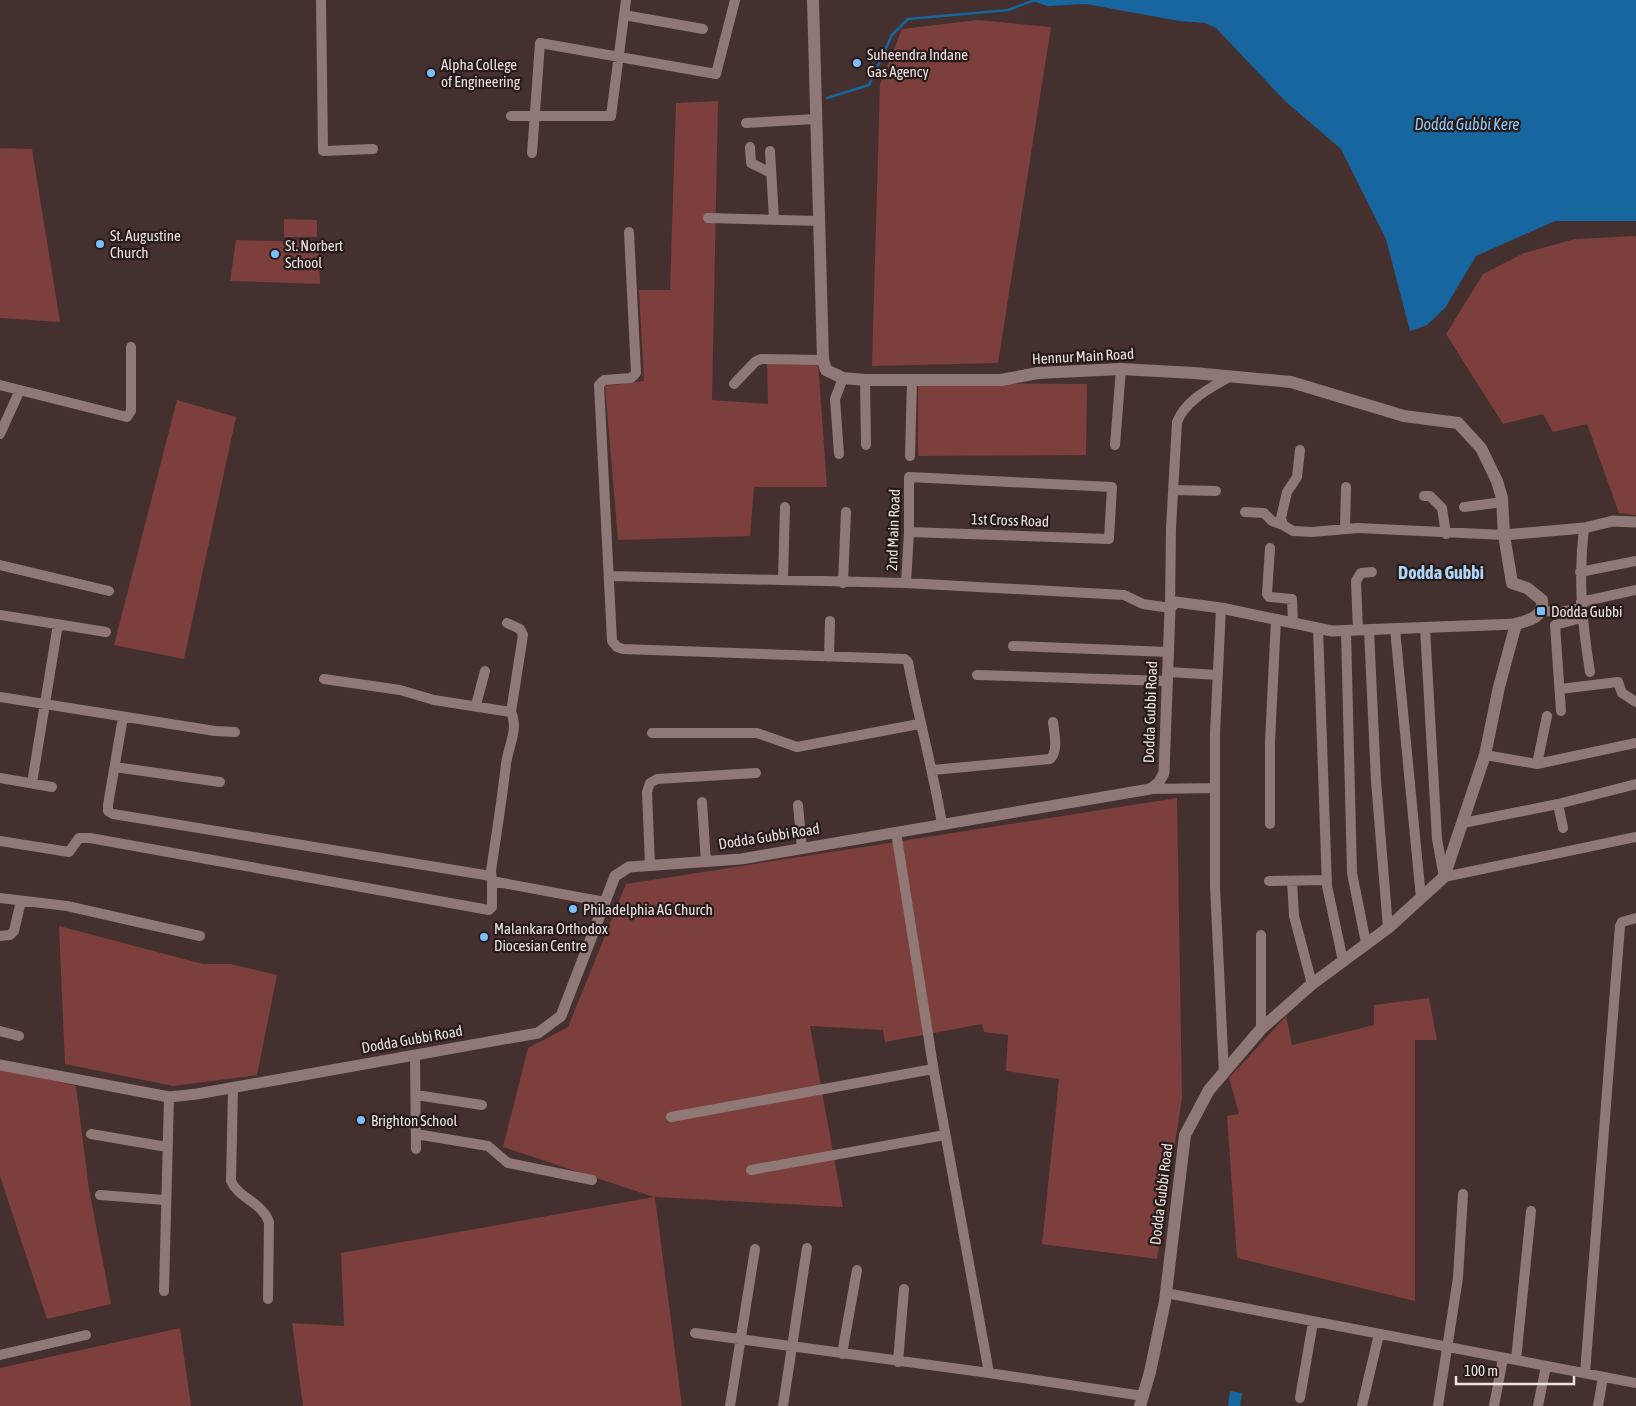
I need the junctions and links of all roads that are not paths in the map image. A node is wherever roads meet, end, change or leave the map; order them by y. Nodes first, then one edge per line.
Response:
1 (321, 0) edge
2 (626, 0) edge
3 (735, 0) edge
4 (813, 0) edge
5 (624, 15) junction
6 (703, 29) dead end
7 (620, 56) junction
8 (511, 116) dead end
9 (534, 116) junction
10 (816, 119) junction
11 (746, 123) dead end
12 (750, 147) dead end
13 (373, 149) dead end
14 (770, 151) dead end
15 (532, 153) dead end
16 (771, 173) junction
17 (708, 218) dead end
18 (774, 220) junction
19 (819, 221) junction
20 (629, 232) dead end
21 (131, 347) dead end
22 (822, 360) junction
23 (1121, 369) junction
24 (1231, 376) junction
25 (843, 378) junction
26 (865, 380) junction
27 (912, 380) junction
28 (734, 384) dead end
29 (0, 385) edge
30 (20, 390) junction
31 (0, 434) edge
32 (866, 445) dead end
33 (1115, 445) dead end
34 (1300, 450) dead end
35 (839, 454) dead end
36 (910, 456) dead end
37 (1346, 487) dead end
38 (1173, 490) junction
39 (1216, 491) dead end
40 (1424, 496) dead end
41 (1503, 502) junction
42 (785, 507) dead end
43 (1464, 507) dead end
44 (846, 512) dead end
45 (1245, 512) dead end
46 (1636, 522) edge
47 (1283, 525) junction
48 (1584, 528) junction
49 (1345, 529) junction
50 (909, 532) junction
51 (1446, 534) junction
52 (1504, 535) junction
53 (1109, 539) joint
54 (1270, 548) dead end
55 (1636, 561) edge
56 (0, 565) edge
57 (1372, 572) dead end
58 (1580, 572) junction
59 (610, 576) junction
60 (783, 579) junction
61 (843, 583) junction
62 (906, 583) junction
63 (1636, 590) edge
64 (109, 591) dead end
65 (1170, 608) junction
66 (1221, 608) junction
67 (1581, 609) junction
68 (1541, 611) junction
69 (0, 615) edge
70 (1276, 619) junction
71 (830, 621) dead end
72 (507, 622) dead end
73 (1293, 623) junction
74 (58, 624) junction
75 (1516, 624) junction
76 (1555, 625) junction
77 (1318, 628) junction
78 (1425, 628) junction
79 (1395, 629) junction
80 (1357, 630) junction
81 (106, 632) dead end
82 (1014, 646) dead end
83 (1169, 652) junction
84 (829, 656) junction
85 (485, 671) dead end
86 (1590, 672) dead end
87 (977, 675) dead end
88 (1218, 676) junction
89 (1168, 677) junction
90 (324, 680) dead end
91 (1560, 689) junction
92 (0, 697) edge
93 (1636, 702) edge
94 (45, 705) junction
95 (476, 705) junction
96 (1561, 711) dead end
97 (512, 712) junction
98 (1547, 716) dead end
99 (123, 717) junction
100 (1053, 722) dead end
101 (919, 724) junction
102 (235, 732) dead end
103 (652, 733) dead end
104 (1636, 743) edge
105 (1485, 755) junction
106 (1537, 764) junction
107 (115, 767) junction
108 (933, 770) junction
109 (756, 773) dead end
110 (0, 778) edge
111 (220, 782) dead end
112 (32, 783) junction
113 (1636, 784) edge
114 (52, 787) dead end
115 (1215, 788) junction
116 (1150, 789) junction
117 (702, 802) dead end
118 (1558, 804) junction
119 (798, 805) dead end
120 (1463, 823) junction
121 (942, 824) junction
122 (1270, 824) dead end
123 (1563, 828) dead end
124 (896, 832) junction
125 (1636, 837) edge
126 (0, 841) edge
127 (802, 849) junction
128 (706, 862) junction
129 (650, 865) junction
130 (1444, 877) junction
131 (492, 878) junction
132 (1327, 880) junction
133 (1269, 881) dead end
134 (1292, 882) junction
135 (0, 898) edge
136 (1421, 898) junction
137 (21, 901) junction
138 (605, 902) junction
139 (1636, 918) edge
140 (1388, 928) junction
141 (1260, 935) dead end
142 (0, 936) edge
143 (200, 936) dead end
144 (1366, 943) junction
145 (1343, 961) junction
146 (1312, 984) junction
147 (1261, 1029) junction
148 (0, 1031) edge
149 (19, 1036) dead end
150 (415, 1055) junction
151 (0, 1065) edge
152 (933, 1070) junction
153 (1224, 1074) junction
154 (233, 1088) junction
155 (416, 1095) junction
156 (169, 1097) junction
157 (482, 1105) dead end
158 (671, 1117) dead end
159 (91, 1134) dead end
160 (416, 1134) junction
161 (945, 1135) junction
162 (167, 1147) junction
163 (416, 1148) dead end
164 (751, 1170) dead end
165 (592, 1180) dead end
166 (1463, 1194) dead end
167 (100, 1195) dead end
168 (165, 1200) junction
169 (1531, 1211) dead end
170 (807, 1248) dead end
171 (754, 1249) dead end
172 (857, 1270) dead end
173 (904, 1288) dead end
174 (164, 1291) dead end
175 (1166, 1293) junction
176 (268, 1299) dead end
177 (1313, 1322) junction
178 (695, 1333) dead end
179 (1379, 1334) junction
180 (86, 1335) dead end
181 (739, 1340) junction
182 (791, 1347) junction
183 (1448, 1348) junction
184 (842, 1354) junction
185 (0, 1355) edge
186 (1503, 1358) junction
187 (1516, 1360) junction
188 (898, 1362) junction
189 (1546, 1366) junction
190 (989, 1373) junction
191 (1585, 1373) junction
192 (1603, 1376) junction
193 (1636, 1382) edge
194 (1300, 1398) dead end
195 (1141, 1401) edge
196 (730, 1406) edge
197 (782, 1406) edge
198 (1362, 1406) edge
199 (1438, 1406) edge
200 (1494, 1406) edge
201 (1538, 1406) edge
202 (1598, 1406) edge

1 - 13 street
2 - 5 street
3 - 7 street
4 - 10 main road
5 - 6 street
5 - 7 street
7 - 9 street
7 - 9 street
8 - 9 street
9 - 15 street
10 - 11 street
10 - 19 main road
12 - 16 street
14 - 16 street
16 - 18 street
17 - 18 street
18 - 19 street
19 - 22 main road
20 - 59 street
21 - 30 street
22 - 25 main road
22 - 28 street
23 - 24 main road, Hennur Main Road
23 - 27 main road, Hennur Main Road
23 - 33 street
24 - 38 street
24 - 41 main road, Hennur Main Road
25 - 26 main road, Hennur Main Road
25 - 35 street
26 - 27 main road, Hennur Main Road
26 - 32 street
27 - 36 street
29 - 30 street
30 - 31 street
34 - 47 street
37 - 49 street
38 - 39 street
38 - 65 street
40 - 51 street
41 - 43 street
41 - 52 main road, Hennur Main Road
42 - 60 street
44 - 61 street
45 - 47 street
46 - 48 street
47 - 49 street
48 - 52 street
48 - 58 street
49 - 51 street
50 - 53 street, 1st Cross Road
50 - 53 street, 2nd Main Road
50 - 62 street, 2nd Main Road
51 - 52 street
52 - 68 main road, Hennur Main Road
54 - 73 street
55 - 58 street
56 - 64 street
57 - 80 street
58 - 67 street
59 - 60 street
59 - 84 street
60 - 61 street
61 - 62 street
62 - 65 street
63 - 67 street
65 - 66 street
65 - 83 street, Dodda Gubbi Road
66 - 70 street
66 - 88 street
67 - 68 street
67 - 76 street
67 - 86 street
68 - 75 main road
68 - 76 street
69 - 74 street
70 - 73 street
70 - 122 street
71 - 84 street
72 - 97 street
73 - 77 street
74 - 81 street
74 - 94 street
75 - 78 street
75 - 105 main road, Dodda Gubbi Road
76 - 91 street
77 - 80 street
77 - 132 street
78 - 79 street
78 - 130 street
79 - 80 street
79 - 136 street
80 - 140 street
80 - 144 street
82 - 83 street
83 - 89 street, Dodda Gubbi Road
84 - 101 street
85 - 95 street
87 - 89 street
88 - 89 street
88 - 115 street
89 - 116 street, Dodda Gubbi Road
90 - 95 street
91 - 93 street
91 - 96 street
92 - 94 street
94 - 99 street
94 - 112 street
95 - 97 street
97 - 131 street
98 - 106 street
99 - 102 street
99 - 107 street
100 - 108 street
101 - 103 street
101 - 108 street
104 - 106 street
105 - 106 street
105 - 120 main road, Dodda Gubbi Road
107 - 111 street
107 - 131 street
108 - 121 street
109 - 129 street
110 - 112 street
112 - 114 street
113 - 118 street
115 - 116 street
115 - 153 street
116 - 121 street, Dodda Gubbi Road
117 - 128 street
118 - 120 street
118 - 123 street
119 - 127 street
120 - 130 main road, Dodda Gubbi Road
121 - 124 street, Dodda Gubbi Road
124 - 127 street, Dodda Gubbi Road
124 - 152 street
125 - 130 street
126 - 131 street
127 - 128 street, Dodda Gubbi Road
128 - 129 street, Dodda Gubbi Road
129 - 138 street, Dodda Gubbi Road
130 - 136 main road, Dodda Gubbi Road
131 - 138 street
132 - 134 street
132 - 145 street
133 - 134 street
134 - 146 street
135 - 137 street
136 - 140 main road, Dodda Gubbi Road
137 - 142 street
137 - 143 street
138 - 150 street, Dodda Gubbi Road
139 - 191 street
140 - 144 main road, Dodda Gubbi Road
141 - 147 street
144 - 145 main road, Dodda Gubbi Road
145 - 146 main road, Dodda Gubbi Road
146 - 147 main road, Dodda Gubbi Road
147 - 153 main road, Dodda Gubbi Road
148 - 149 street
150 - 154 street, Dodda Gubbi Road
150 - 155 street
151 - 156 street, Dodda Gubbi Road
152 - 158 street
152 - 161 street
153 - 175 main road, Dodda Gubbi Road
154 - 156 street, Dodda Gubbi Road
154 - 176 street
155 - 157 street
155 - 160 street
156 - 162 street
159 - 162 street
160 - 163 street
160 - 165 street
161 - 164 street
161 - 190 street
162 - 168 street
166 - 183 street
167 - 168 street
168 - 174 street
169 - 187 street
170 - 182 street
171 - 181 street
172 - 184 street
173 - 188 street
175 - 177 street
175 - 195 main road, Dodda Gubbi Road
177 - 179 street
177 - 194 street
178 - 181 street
179 - 183 street
179 - 198 street
180 - 185 street
181 - 182 street
181 - 196 street
182 - 184 street
182 - 197 street
183 - 186 street
183 - 199 street
184 - 188 street
186 - 187 street
186 - 200 street
187 - 189 street
188 - 190 street
189 - 191 street
189 - 201 street
190 - 195 street
191 - 192 street
192 - 193 street
192 - 202 street

